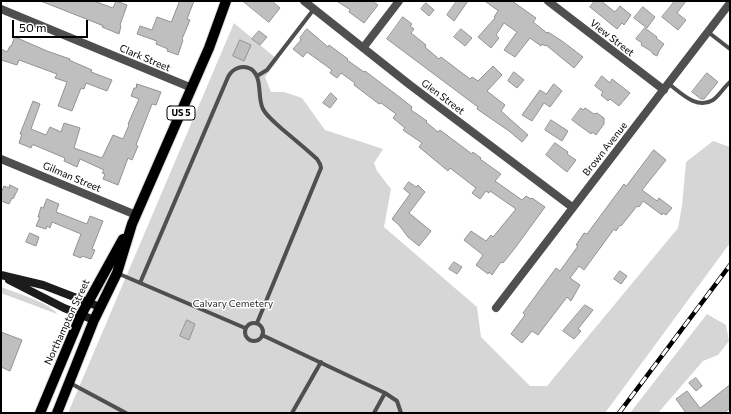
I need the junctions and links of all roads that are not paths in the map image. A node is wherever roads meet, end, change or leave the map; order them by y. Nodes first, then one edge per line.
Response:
1 (226, 1) edge
2 (304, 1) edge
3 (400, 1) edge
4 (548, 1) edge
5 (730, 3) edge
6 (1, 9) edge
7 (314, 9) junction
8 (708, 32) junction
9 (363, 48) junction
10 (730, 48) edge
11 (256, 76) junction
12 (730, 82) edge
13 (666, 87) junction
14 (192, 88) junction
15 (1, 159) edge
16 (572, 207) junction
17 (134, 220) junction
18 (117, 273) junction
19 (1, 275) edge
20 (140, 283) junction
21 (87, 302) junction
22 (100, 308) junction
23 (496, 308) dead end
24 (81, 315) junction
25 (94, 320) junction
26 (257, 323) junction
27 (245, 328) junction
28 (262, 335) junction
29 (321, 362) junction
30 (68, 382) junction
31 (385, 393) junction
32 (40, 413) edge
33 (57, 413) edge
34 (126, 413) edge
35 (292, 413) edge
36 (374, 413) edge
37 (401, 413) edge

1 - 14 main road, Northampton Street / US 5
2 - 7 street, Glen Street
3 - 9 street
4 - 13 street, View Street
5 - 8 street, Brown Avenue
6 - 14 street, Clark Street
7 - 9 street, Glen Street
7 - 11 lane
8 - 10 lane
8 - 13 street, Brown Avenue
9 - 16 street, Glen Street
11 - 20 lane
11 - 26 lane
12 - 13 lane
13 - 16 street, Brown Avenue
14 - 17 main road, Northampton Street / US 5
15 - 17 street, Gilman Street
16 - 23 street, Brown Avenue
17 - 18 main road, Northampton Street / US 5
17 - 21 main road, Northampton Street / US 5
18 - 20 lane
18 - 22 main road, Northampton Street / US 5
19 - 21 main road
19 - 24 main road
20 - 27 lane
21 - 22 main road
21 - 24 main road, Northampton Street / US 5
22 - 25 main road, Northampton Street / US 5
24 - 25 main road
24 - 32 main road, Northampton Street / US 5
25 - 30 main road, Northampton Street / US 5
26 - 27 lane
26 - 28 lane
27 - 28 lane
28 - 29 lane
29 - 31 lane
29 - 35 lane
30 - 33 main road, Northampton Street / US 5
30 - 34 lane
31 - 36 lane
31 - 37 lane

